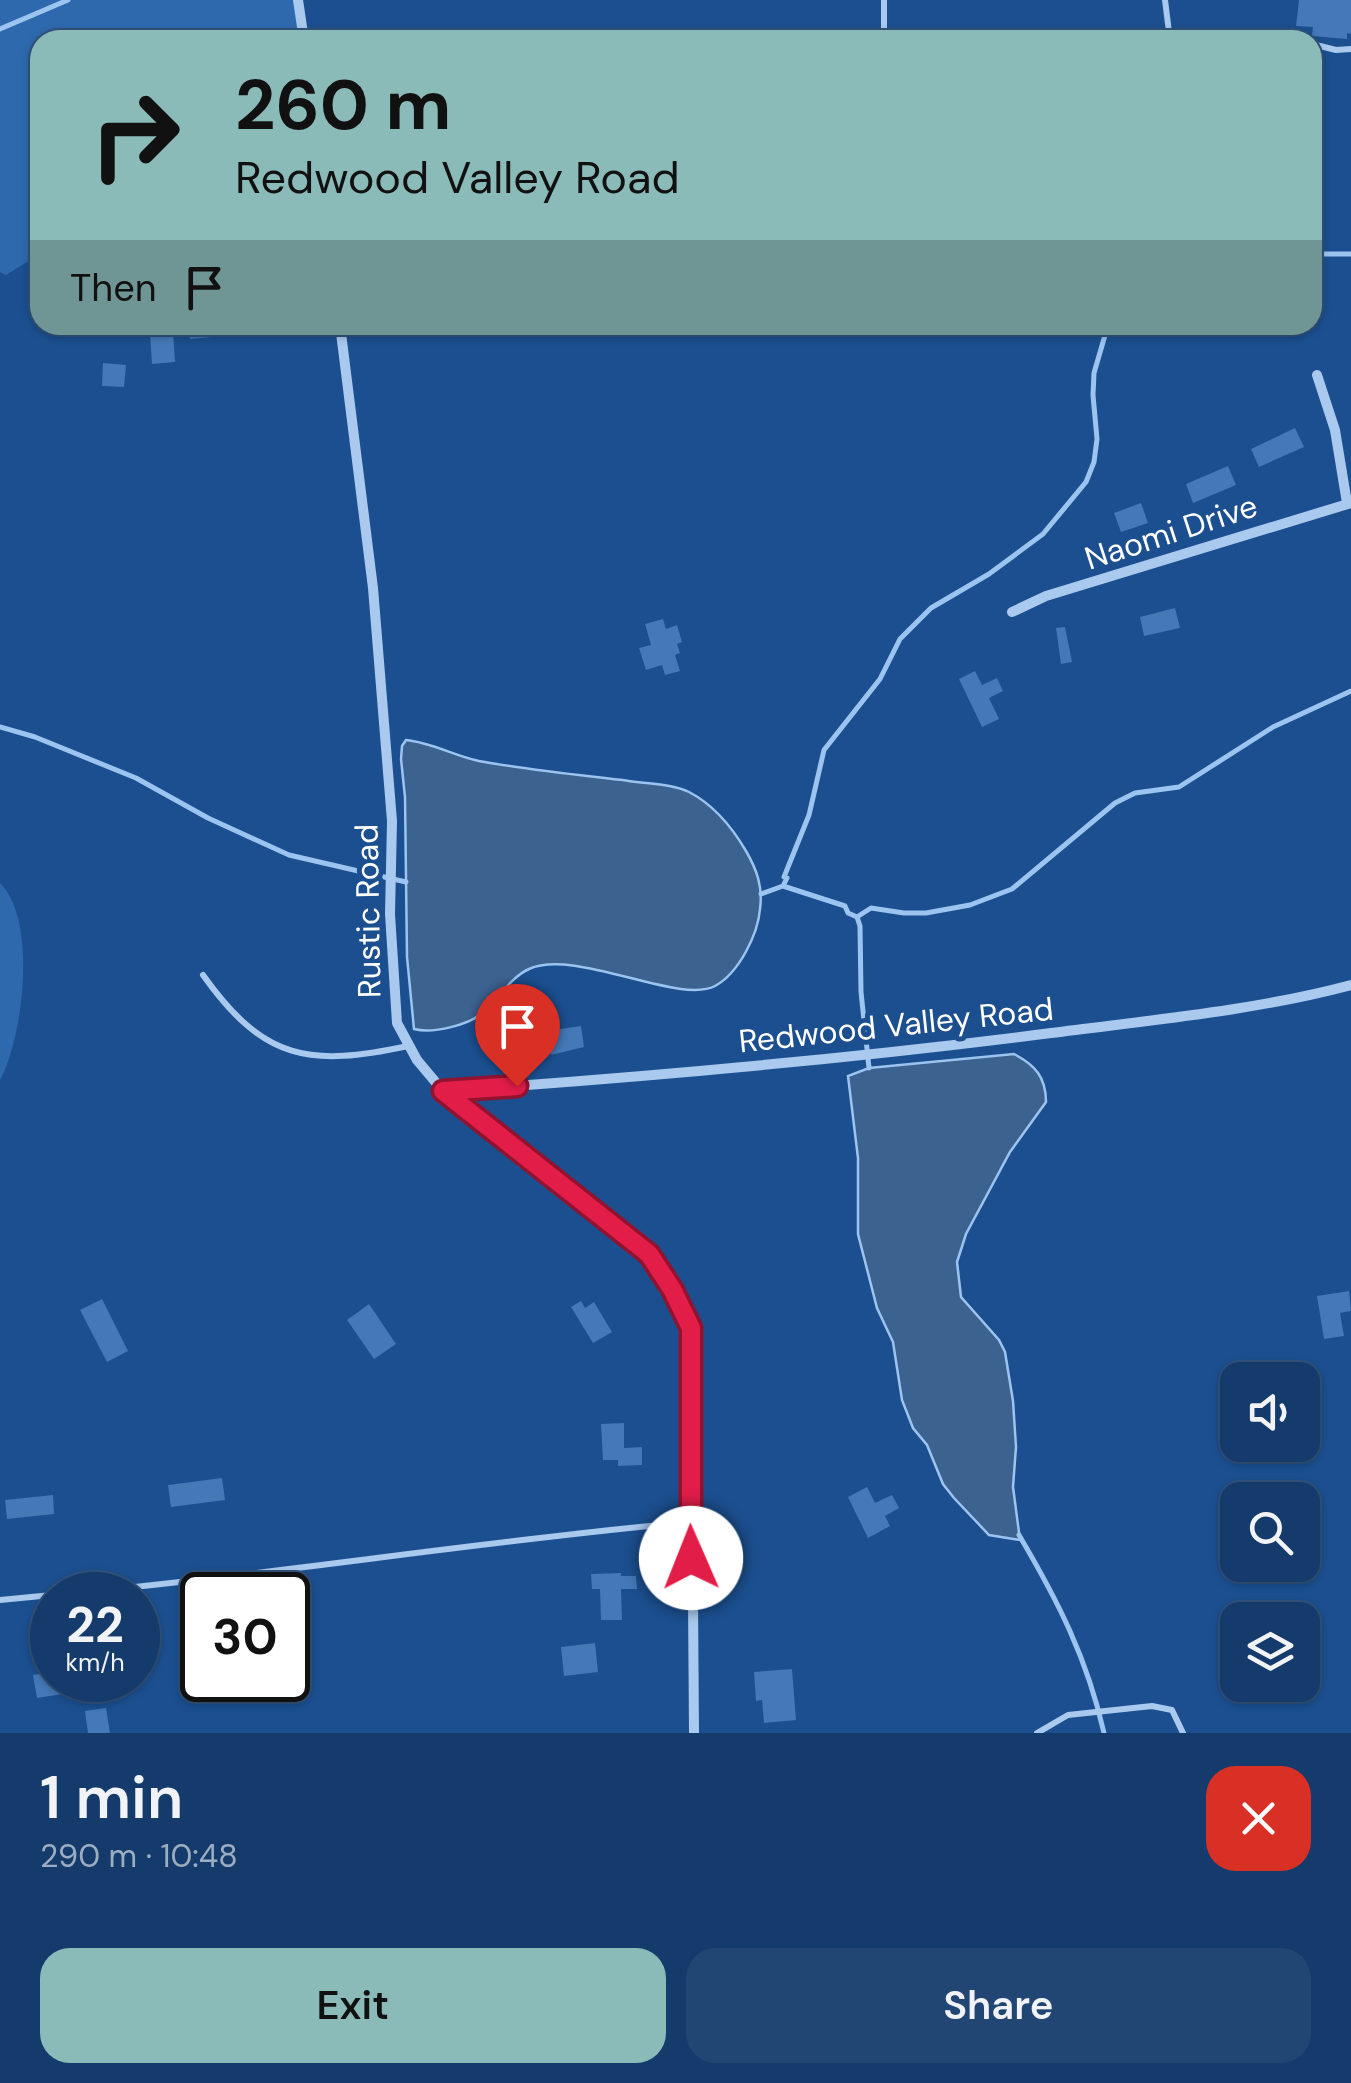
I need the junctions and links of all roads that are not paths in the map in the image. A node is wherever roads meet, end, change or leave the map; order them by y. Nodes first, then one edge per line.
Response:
1 (298, 0) edge
2 (884, 0) edge
3 (1165, 0) edge
4 (302, 30) edge
5 (884, 30) edge
6 (1169, 30) edge
7 (1322, 46) edge
8 (1351, 49) edge
9 (341, 335) edge
10 (1317, 375) dead end
11 (1349, 503) edge
12 (1012, 612) dead end
13 (203, 975) dead end
14 (1351, 985) edge
15 (410, 1046) junction
16 (443, 1091) junction
17 (690, 1522) junction
18 (160, 1584) edge
19 (30, 1597) edge
20 (0, 1600) edge
21 (694, 1733) edge
22 (1038, 1733) edge
23 (1183, 1733) edge

1 - 4 street
2 - 5 lane
3 - 6 lane
7 - 8 lane
9 - 15 street, Rustic Road
10 - 11 street, Naomi Drive
11 - 12 street, Naomi Drive
13 - 15 lane
14 - 16 street, Redwood Valley Road
15 - 16 street, Rustic Road
16 - 17 street, Rustic Road
17 - 18 lane
17 - 21 street, Rustic Road
19 - 20 lane
22 - 23 lane

